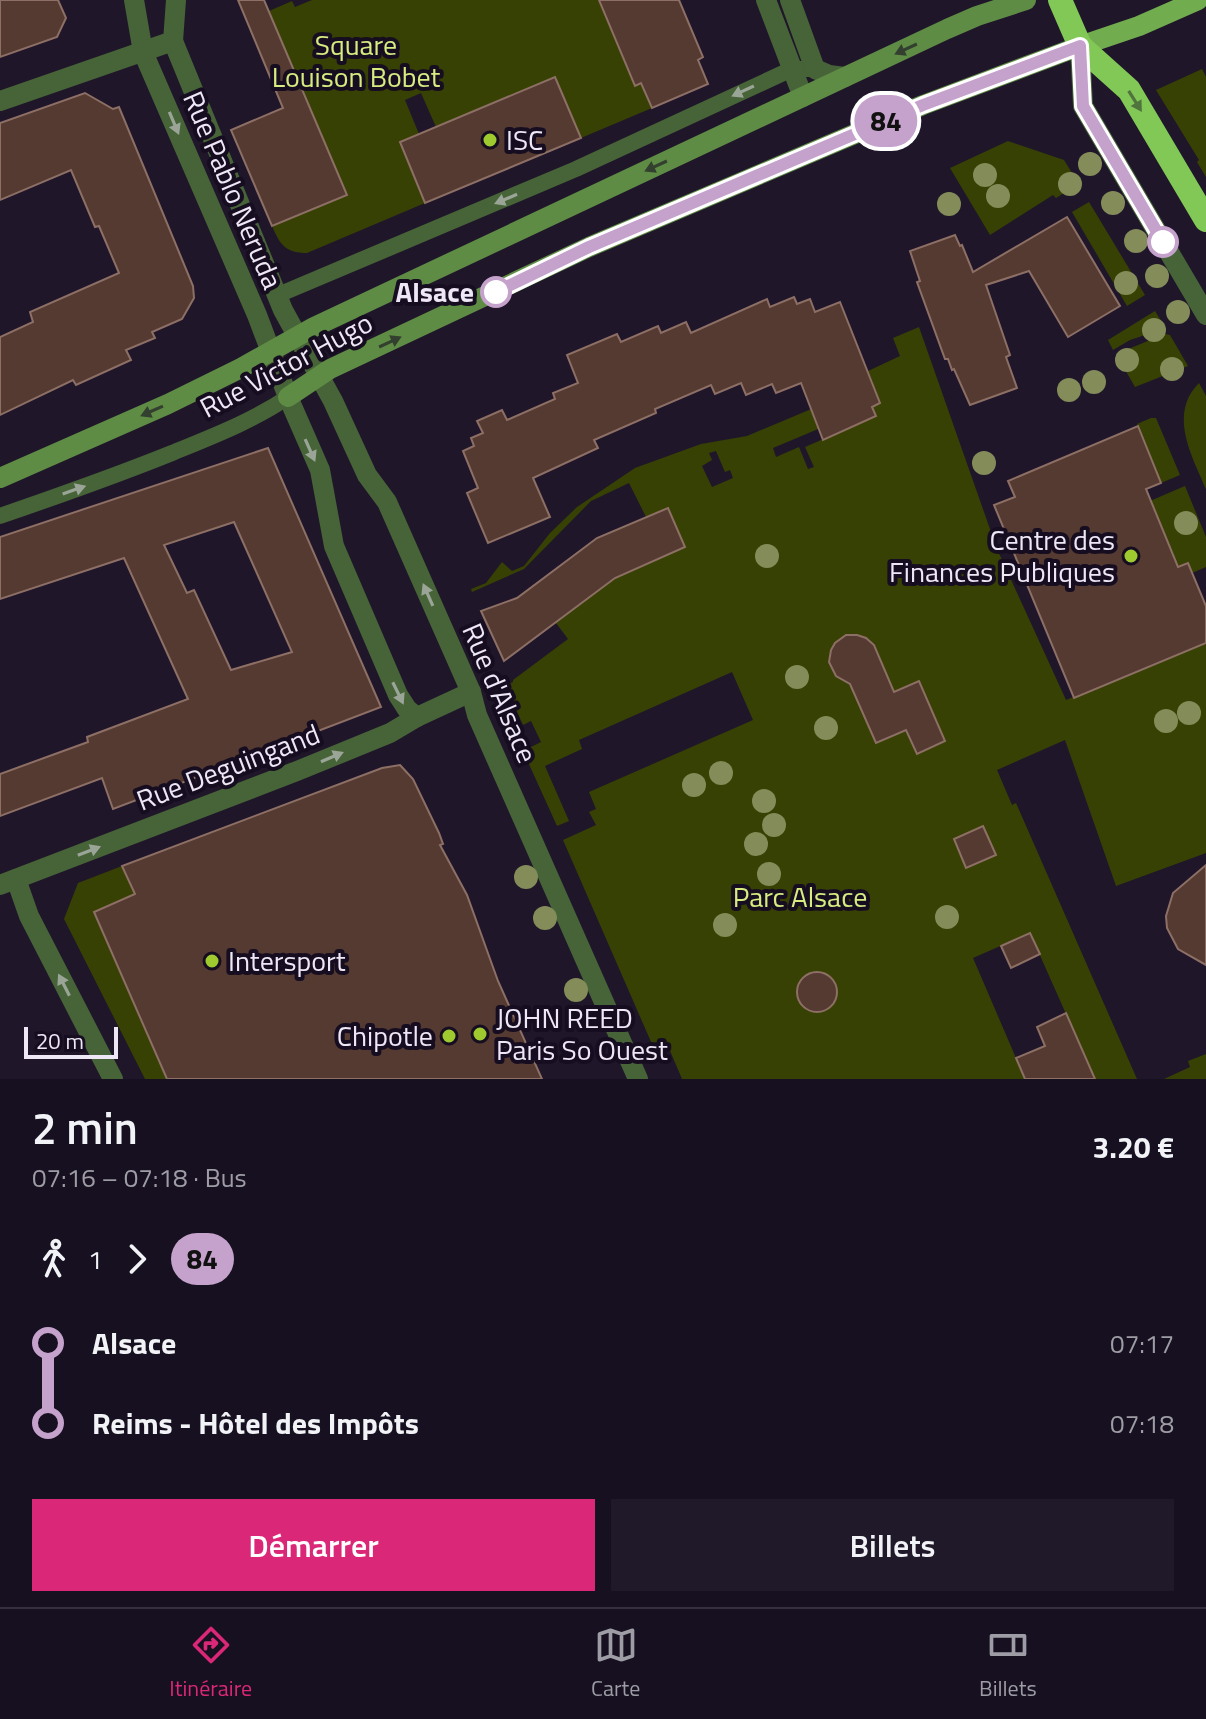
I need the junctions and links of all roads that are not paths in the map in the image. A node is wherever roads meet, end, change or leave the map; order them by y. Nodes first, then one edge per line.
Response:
1 (134, 0) edge
2 (176, 0) edge
3 (766, 0) edge
4 (790, 0) edge
5 (1026, 0) edge
6 (1060, 0) edge
7 (1198, 0) edge
8 (984, 8) edge
9 (173, 41) junction
10 (1080, 46) junction
11 (143, 52) junction
12 (792, 69) junction
13 (815, 69) junction
14 (845, 77) junction
15 (803, 97) junction
16 (0, 101) edge
17 (1206, 220) edge
18 (278, 295) junction
19 (1206, 315) edge
20 (296, 336) junction
21 (271, 351) junction
22 (319, 376) junction
23 (288, 397) junction
24 (0, 478) edge
25 (0, 516) edge
26 (471, 692) junction
27 (417, 717) junction
28 (8, 882) edge
29 (113, 1079) edge
30 (638, 1079) edge

1 - 11 street, Rue Pablo Neruda
2 - 9 street, Rue Pablo Neruda
3 - 12 street
4 - 13 street
5 - 8 main road, Rue Victor Hugo
6 - 10 highway
7 - 10 main road
8 -> 14 main road, Rue Victor Hugo
9 - 11 street
9 - 18 street, Rue Pablo Neruda
10 -> 17 highway
10 - 19 street
22 -> 10 main road, Rue Victor Hugo
11 - 16 street
11 -> 21 street, Rue Pablo Neruda
12 - 13 lane
12 - 15 street
12 -> 18 lane
13 - 14 street
14 - 15 main road, Rue Victor Hugo
15 -> 20 main road, Rue Victor Hugo
18 - 20 street, Rue Pablo Neruda
20 - 21 main road, Rue Victor Hugo
20 - 22 street, Rue d'Alsace
21 - 23 street
21 -> 24 main road, Rue Victor Hugo
22 - 23 main road, Rue Victor Hugo
26 -> 22 street, Rue d'Alsace
25 -> 23 lane, Rue Victor Hugo
23 -> 27 street
26 - 27 street, Rue Deguingand
26 - 30 street, Rue d'Alsace
28 -> 27 street, Rue Deguingand
29 -> 28 street

